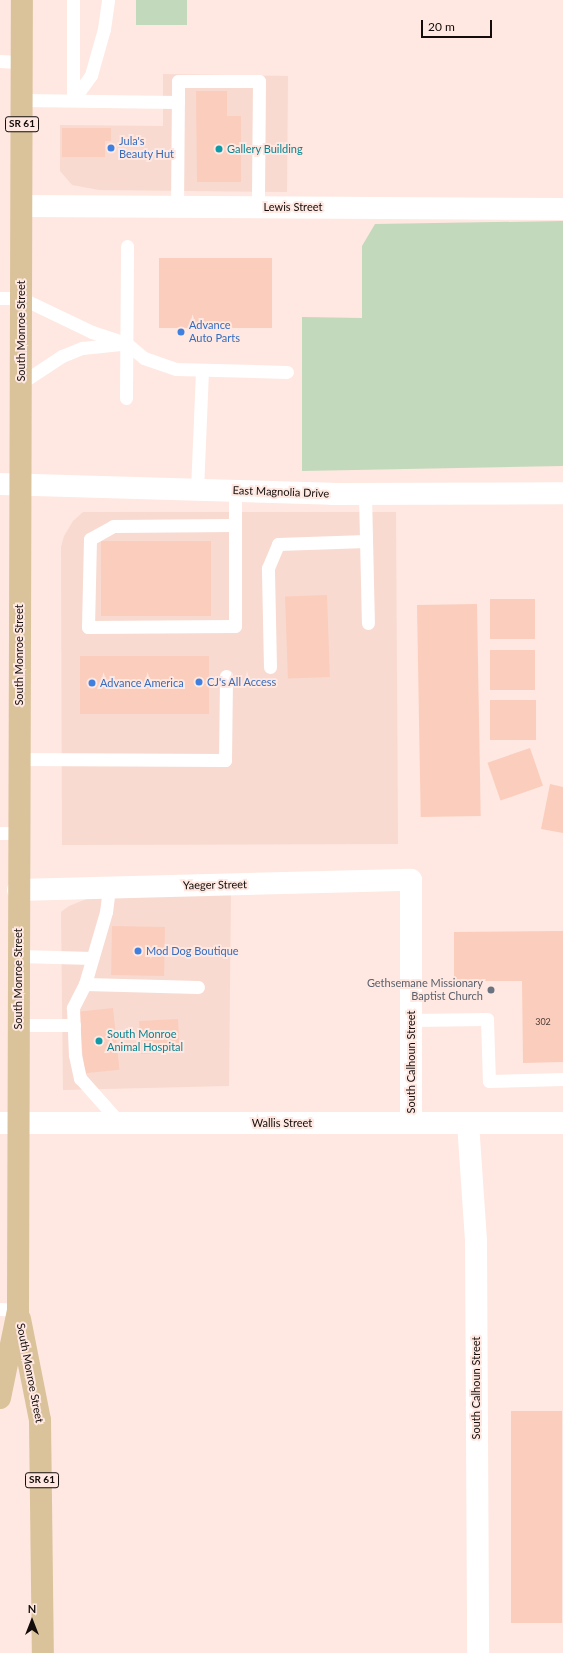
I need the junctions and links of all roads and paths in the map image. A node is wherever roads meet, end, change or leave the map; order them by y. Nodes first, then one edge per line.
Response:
1 (22, 0) edge
2 (73, 0) edge
3 (108, 0) edge
4 (0, 61) edge
5 (22, 62) junction
6 (22, 100) junction
7 (73, 100) junction
8 (178, 102) junction
9 (22, 206) junction
10 (177, 207) junction
11 (258, 207) junction
12 (563, 209) edge
13 (127, 246) dead end
14 (0, 298) edge
15 (21, 298) junction
16 (126, 343) junction
17 (202, 370) junction
18 (287, 372) dead end
19 (21, 383) junction
20 (126, 398) dead end
21 (10, 484) edge
22 (197, 490) junction
23 (235, 491) junction
24 (563, 493) edge
25 (365, 494) junction
26 (235, 525) junction
27 (366, 541) junction
28 (368, 624) dead end
29 (270, 667) dead end
30 (226, 676) dead end
31 (19, 759) junction
32 (9, 833) edge
33 (411, 880) joint
34 (109, 888) junction
35 (18, 890) junction
36 (18, 956) junction
37 (92, 958) junction
38 (85, 984) junction
39 (198, 987) dead end
40 (411, 1020) junction
41 (18, 1025) junction
42 (74, 1025) junction
43 (563, 1079) edge
44 (9, 1123) edge
45 (120, 1123) junction
46 (411, 1123) junction
47 (468, 1123) junction
48 (563, 1123) edge
49 (9, 1310) edge
50 (0, 1398) edge
51 (43, 1653) edge
52 (478, 1653) edge

1 - 5 main road, South Monroe Street / SR 61
2 - 7 lane
3 - 7 lane
4 - 5 lane
5 - 6 main road, South Monroe Street / SR 61
6 - 7 lane
6 - 9 main road, South Monroe Street / SR 61
7 - 8 lane
8 - 10 lane
8 - 11 lane
9 - 10 street, Lewis Street
9 - 15 main road, South Monroe Street / SR 61
10 - 11 street, Lewis Street
11 - 12 street, Lewis Street
13 - 16 lane
14 - 15 lane
15 - 16 lane
15 - 19 main road, South Monroe Street / SR 61
16 - 17 lane
16 - 19 lane
16 - 20 lane
17 - 18 lane
17 - 22 lane
19 - 21 main road, South Monroe Street / SR 61
21 - 22 street, East Magnolia Drive
21 - 31 main road, South Monroe Street / SR 61
22 - 23 street, East Magnolia Drive
23 - 25 street, East Magnolia Drive
23 - 26 lane
24 - 25 street, East Magnolia Drive
25 - 27 lane
26 - 26 lane
27 - 28 lane
27 - 29 lane
30 - 31 lane
31 - 32 main road, South Monroe Street / SR 61
32 - 35 main road, South Monroe Street / SR 61
33 - 34 street, Yaeger Street
33 - 40 street, South Calhoun Street
34 - 35 street, Yaeger Street
34 - 37 lane
35 - 36 main road, South Monroe Street / SR 61
36 - 37 lane
36 - 41 main road, South Monroe Street / SR 61
37 - 38 lane
38 - 39 lane
38 - 42 lane
40 - 43 lane
40 - 46 street, South Calhoun Street
41 - 42 lane
41 - 44 main road, South Monroe Street / SR 61
42 - 45 lane
44 - 45 street, Wallis Street
44 - 49 main road, South Monroe Street / SR 61
45 - 46 street, Wallis Street
46 - 47 street, Wallis Street
47 - 48 street, Wallis Street
47 - 52 street, South Calhoun Street
49 - 50 main road, South Monroe Street / SR 61
49 - 51 main road, South Monroe Street / SR 61

